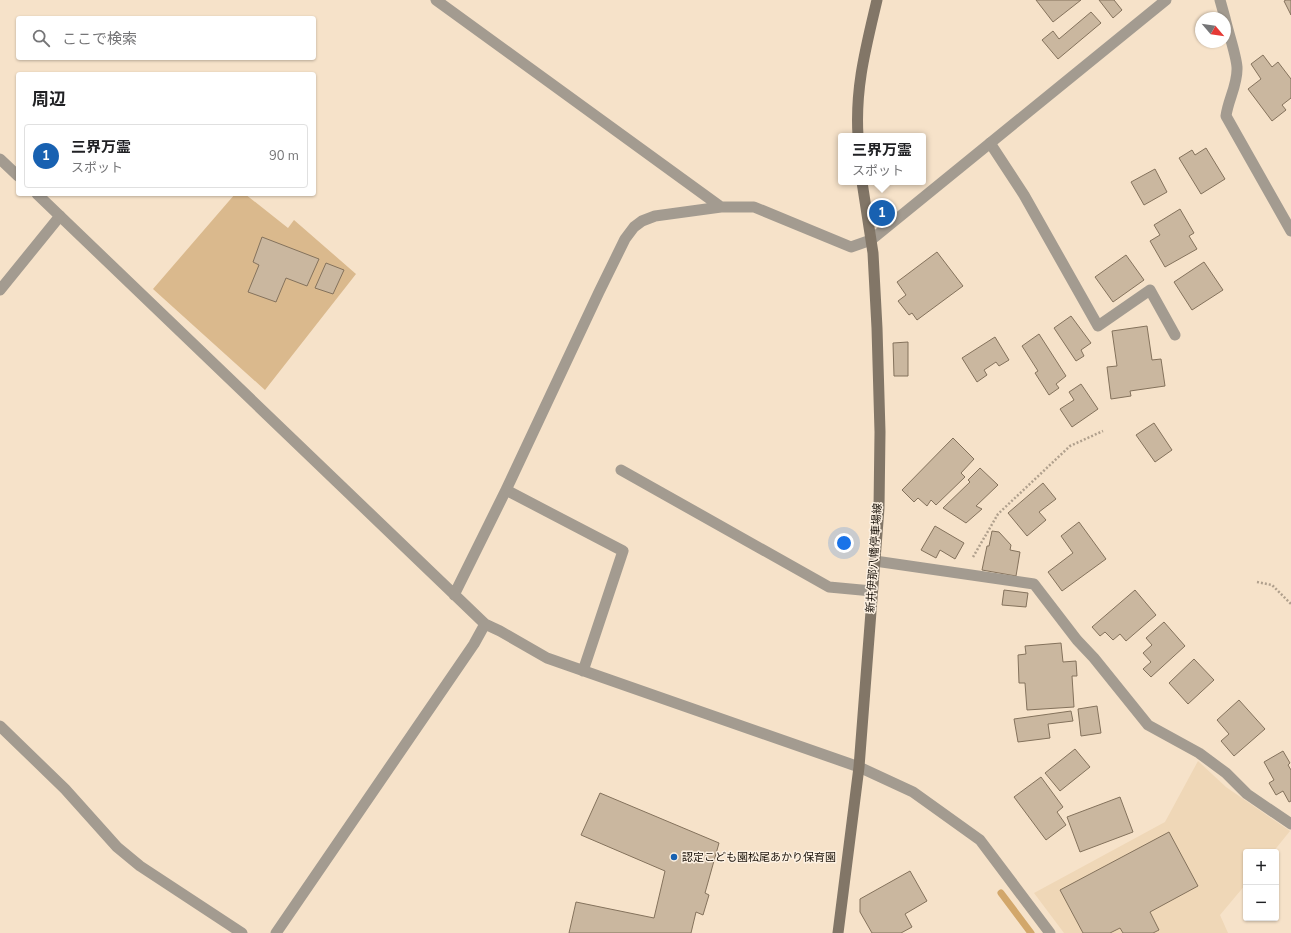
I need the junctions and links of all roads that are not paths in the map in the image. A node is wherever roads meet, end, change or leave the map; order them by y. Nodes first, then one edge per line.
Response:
1 (436, 0) edge
2 (877, 0) edge
3 (1166, 0) edge
4 (1220, 0) edge
5 (1223, 12) edge
6 (1231, 43) edge
7 (858, 133) edge
8 (990, 143) junction
9 (0, 159) edge
10 (16, 174) edge
11 (862, 185) edge
12 (38, 196) edge
13 (721, 207) junction
14 (60, 216) junction
15 (1291, 231) edge
16 (871, 240) junction
17 (0, 290) edge
18 (1175, 335) dead end
19 (621, 470) dead end
20 (506, 490) junction
21 (875, 561) junction
22 (872, 590) junction
23 (454, 595) junction
24 (485, 624) junction
25 (583, 671) junction
26 (0, 726) edge
27 (860, 767) junction
28 (1291, 824) edge
29 (242, 933) edge
30 (276, 933) edge
31 (838, 933) edge
32 (1050, 933) edge

1 - 13 street
2 - 7 main road
3 - 8 street
4 - 5 street
6 - 15 street
8 - 16 street
8 - 18 street
9 - 10 street
11 - 16 main road, 新井伊那八幡停車場線
12 - 14 street
13 - 16 street
13 - 20 street
14 - 17 street
14 - 23 street
16 - 21 main road, 新井伊那八幡停車場線
19 - 22 street
20 - 23 street
20 - 25 street
21 - 22 main road, 新井伊那八幡停車場線
21 - 28 street
22 - 27 main road, 新井伊那八幡停車場線
23 - 24 street
24 - 25 street
24 - 30 street
25 - 27 street
26 - 29 street
27 - 31 main road, 新井伊那八幡停車場線
27 - 32 street

